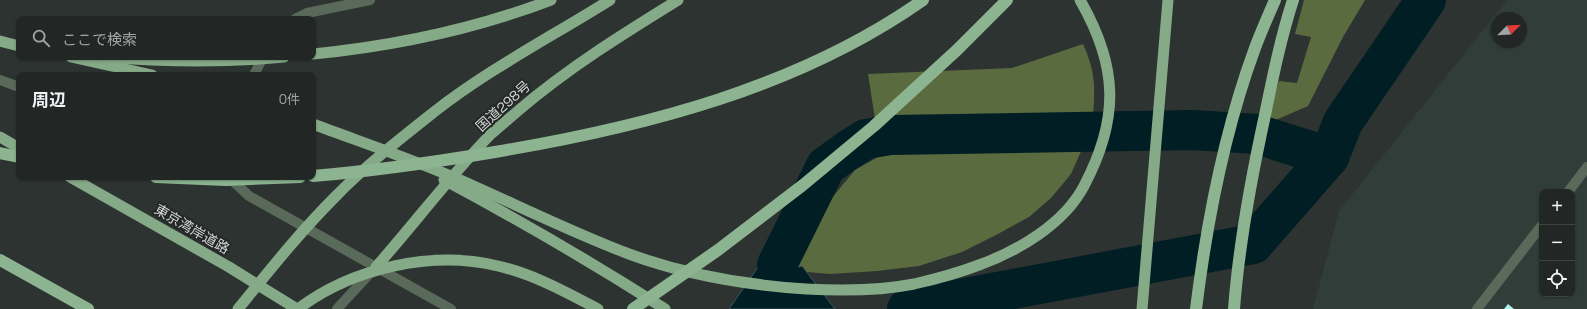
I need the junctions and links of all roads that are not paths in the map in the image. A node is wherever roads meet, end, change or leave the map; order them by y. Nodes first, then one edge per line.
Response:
1 (370, 0) edge
2 (551, 0) edge
3 (610, 0) edge
4 (678, 0) edge
5 (923, 0) edge
6 (1007, 0) edge
7 (1080, 0) edge
8 (1168, 0) edge
9 (1275, 0) edge
10 (1293, 0) edge
11 (301, 16) edge
12 (0, 41) edge
13 (16, 45) edge
14 (316, 54) edge
15 (84, 60) edge
16 (142, 60) edge
17 (239, 60) edge
18 (262, 60) edge
19 (138, 72) edge
20 (256, 72) edge
21 (0, 80) edge
22 (16, 86) edge
23 (316, 125) edge
24 (0, 137) edge
25 (16, 146) edge
26 (0, 153) edge
27 (16, 156) edge
28 (399, 156) junction
29 (1587, 167) edge
30 (316, 176) edge
31 (75, 180) edge
32 (233, 180) edge
33 (1570, 189) edge
34 (1539, 229) edge
35 (0, 260) edge
36 (376, 267) junction
37 (88, 309) edge
38 (238, 309) edge
39 (298, 309) edge
40 (337, 309) edge
41 (451, 309) edge
42 (598, 309) edge
43 (633, 309) edge
44 (665, 309) edge
45 (1142, 309) edge
46 (1196, 309) edge
47 (1234, 309) edge
48 (1476, 309) edge

1 - 11 street
2 - 14 highway
3 - 38 highway
4 - 36 highway, 国道298号
5 - 30 highway
6 - 43 highway
7 - 28 highway
8 - 45 highway
9 - 46 highway
10 - 47 highway
12 - 13 highway
15 - 19 highway
16 - 17 highway
18 - 20 street
21 - 22 street
23 - 28 highway
24 - 25 highway
26 - 27 highway
28 - 44 highway
29 - 33 street
31 - 39 highway, 東京湾岸道路
32 - 36 street
34 - 48 street
35 - 37 highway
36 - 40 street
36 - 41 street
39 - 42 highway

